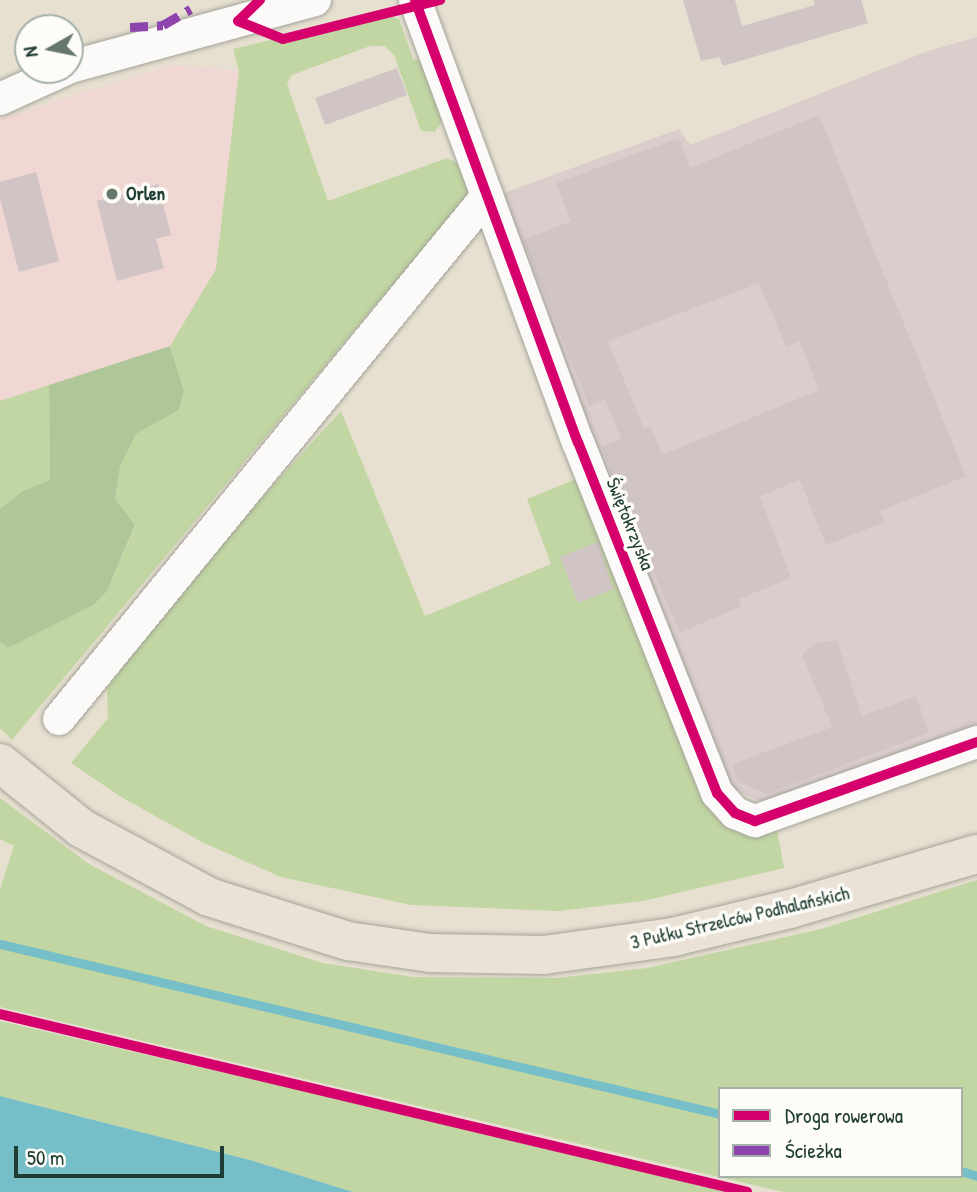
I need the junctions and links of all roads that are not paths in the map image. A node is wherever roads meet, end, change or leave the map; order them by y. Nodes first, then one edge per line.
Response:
1 (315, 0) edge
2 (415, 0) edge
3 (84, 63) edge
4 (31, 84) edge
5 (0, 99) edge
6 (487, 196) junction
7 (59, 719) dead end
8 (977, 741) edge
9 (0, 763) edge
10 (977, 854) edge

1 - 3 street
2 - 6 street, Świętokrzyska
4 - 5 street
6 - 7 street
6 - 8 street, Świętokrzyska
9 - 10 main road, 3 Pułku Strzelców Podhalańskich

